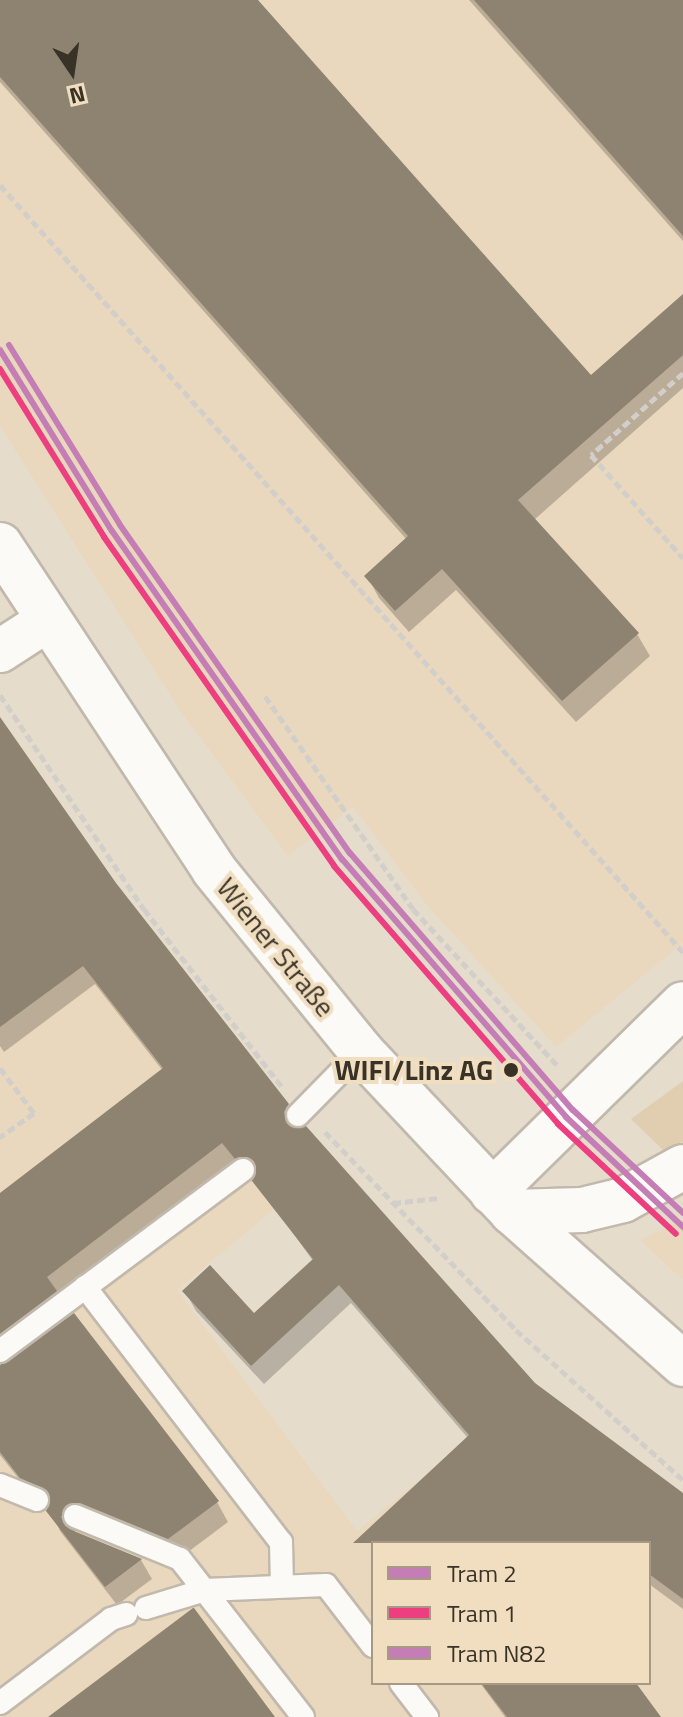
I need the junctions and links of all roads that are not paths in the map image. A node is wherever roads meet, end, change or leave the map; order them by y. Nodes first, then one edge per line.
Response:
1 (0, 545) edge
2 (48, 620) junction
3 (0, 651) edge
4 (683, 1004) edge
5 (683, 1043) edge
6 (361, 1051) junction
7 (631, 1051) junction
8 (298, 1115) dead end
9 (683, 1167) edge
10 (243, 1170) dead end
11 (502, 1202) junction
12 (85, 1287) junction
13 (0, 1351) edge
14 (683, 1364) edge
15 (0, 1485) edge
16 (37, 1500) dead end
17 (75, 1516) dead end
18 (282, 1586) junction
19 (205, 1590) junction
20 (371, 1643) edge
21 (403, 1685) edge
22 (0, 1703) edge
23 (303, 1717) edge
24 (427, 1717) edge

1 - 2 main road, Wiener Straße
2 - 3 street
2 - 6 main road, Wiener Straße
4 - 7 main road
5 - 7 main road
6 - 8 lane
6 - 11 main road, Wiener Straße
7 - 11 main road
9 - 11 main road
10 - 12 lane
11 - 14 main road, Wiener Straße
12 - 13 lane
12 - 18 lane
15 - 16 lane
17 - 19 lane
18 - 19 lane
18 - 20 lane
19 - 22 lane
19 - 23 lane
21 - 24 lane

